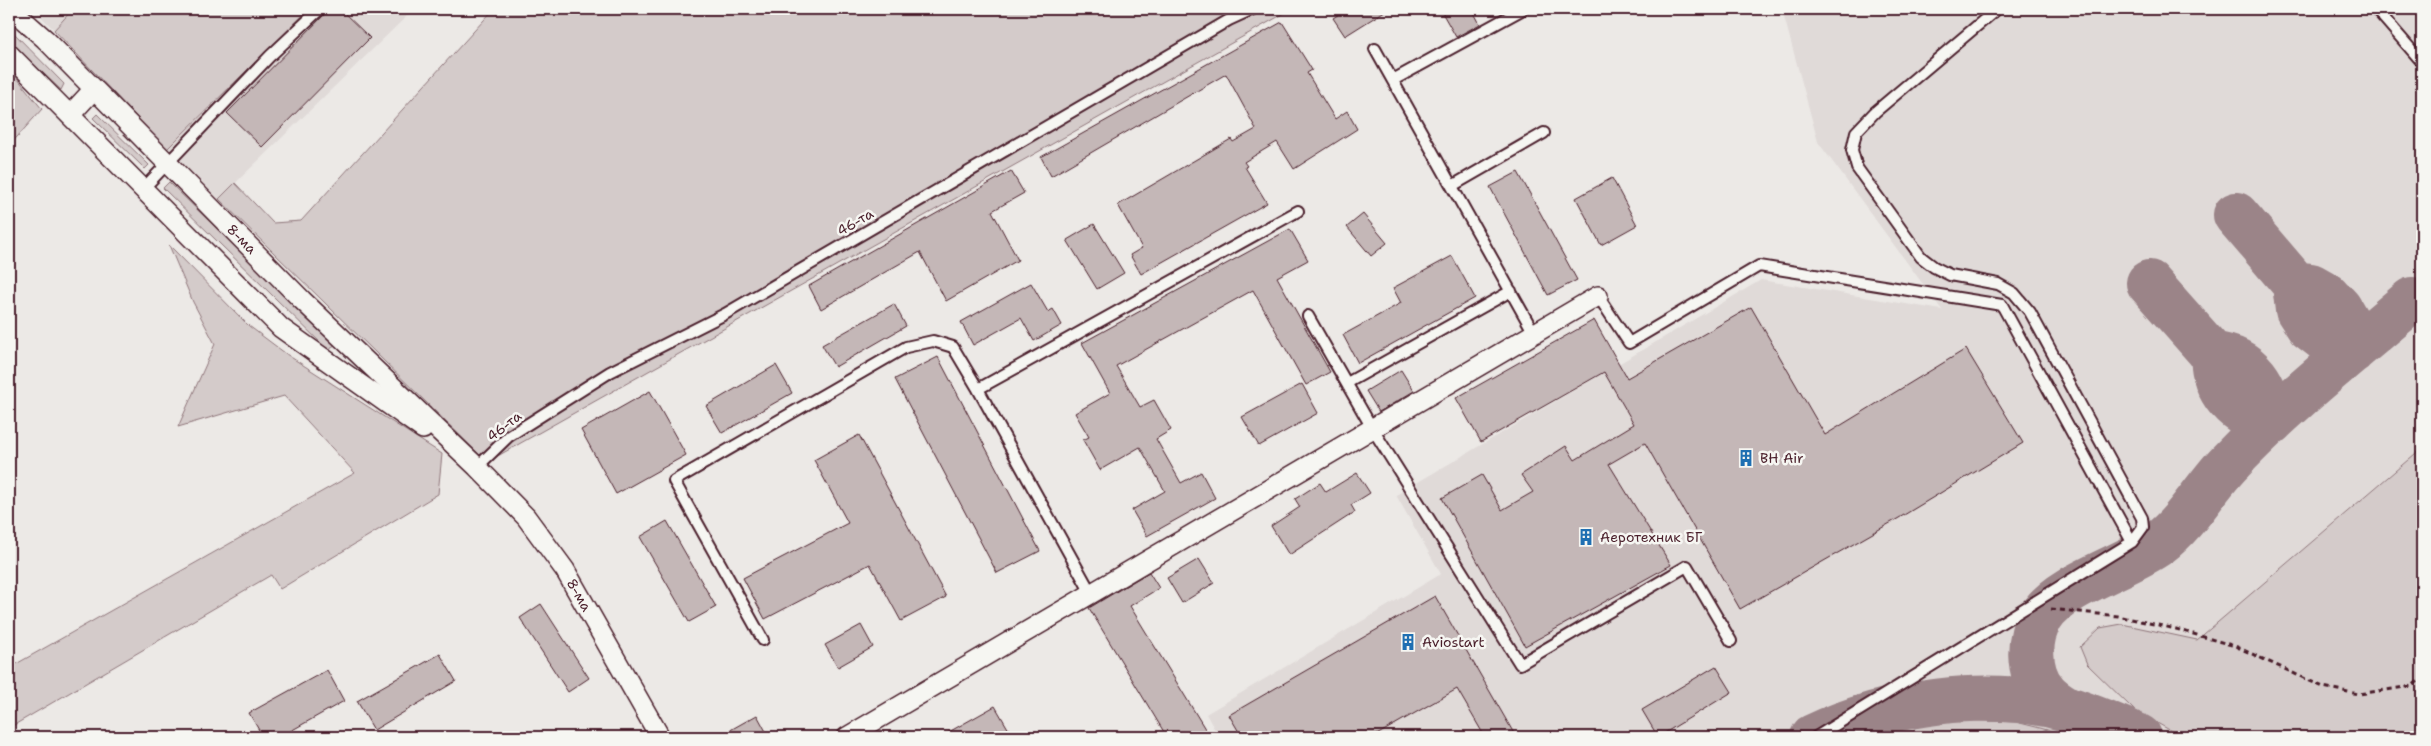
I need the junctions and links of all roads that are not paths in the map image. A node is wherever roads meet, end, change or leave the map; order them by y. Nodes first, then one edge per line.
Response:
1 (10, 9) edge
2 (320, 9) edge
3 (1253, 9) edge
4 (1523, 9) edge
5 (1997, 9) edge
6 (2376, 9) edge
7 (1375, 49) dead end
8 (9, 54) edge
9 (2422, 62) edge
10 (1393, 80) junction
11 (94, 89) junction
12 (70, 115) junction
13 (1544, 133) dead end
14 (166, 163) junction
15 (1452, 186) junction
16 (142, 190) junction
17 (1298, 211) dead end
18 (1511, 291) junction
19 (1598, 296) joint
20 (1308, 316) dead end
21 (1534, 333) junction
22 (1347, 383) junction
23 (978, 389) junction
24 (1372, 428) junction
25 (477, 467) junction
26 (2132, 542) junction
27 (1091, 593) junction
28 (763, 640) dead end
29 (1731, 641) dead end
30 (660, 737) edge
31 (847, 737) edge
32 (1816, 737) edge

1 - 11 street, 8-ма
2 - 14 lane
3 - 25 lane, 46-та
4 - 10 lane
5 - 26 lane
6 - 9 lane
7 - 10 lane
8 - 12 street, 8-ма
10 - 15 lane
11 - 12 street
11 - 14 street, 8-ма
12 - 16 street, 8-ма
13 - 15 lane
14 - 16 lane
14 - 25 street, 8-ма
15 - 18 lane
16 - 25 street, 8-ма
17 - 23 lane
18 - 21 lane
18 - 22 lane
19 - 21 street
19 - 26 lane
20 - 22 lane
21 - 24 street
22 - 24 lane
23 - 27 lane
23 - 28 lane
24 - 27 street
24 - 29 lane
25 - 30 street, 8-ма
26 - 32 lane
27 - 31 street

